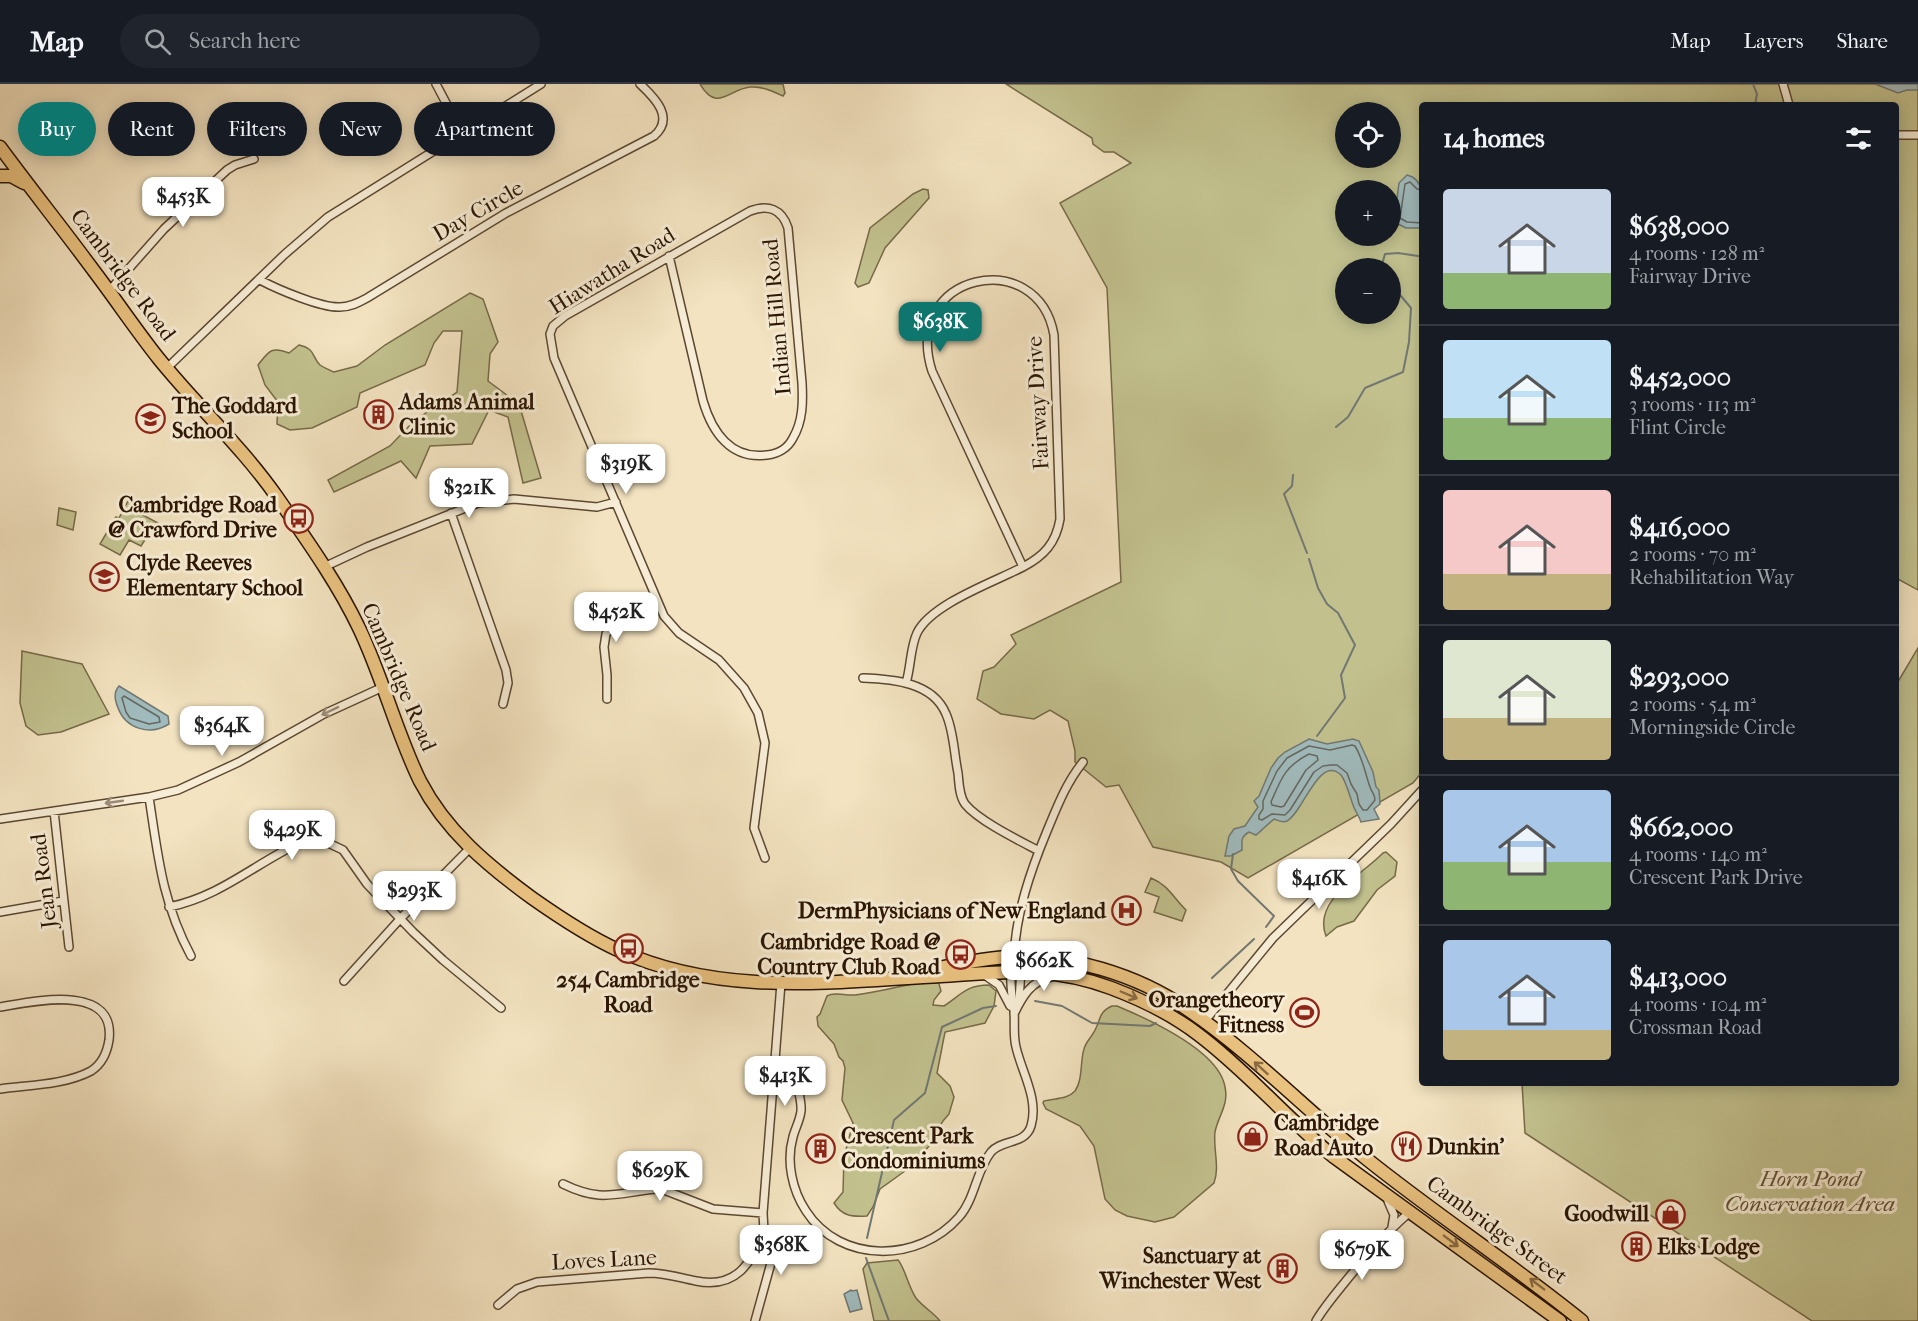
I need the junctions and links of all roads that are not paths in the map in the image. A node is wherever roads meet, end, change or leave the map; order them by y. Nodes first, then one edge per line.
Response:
1 (436, 84) edge
2 (541, 84) edge
3 (640, 84) edge
4 (1783, 84) edge
5 (446, 102) edge
6 (512, 102) edge
7 (1788, 102) edge
8 (1899, 135) edge
9 (1918, 135) edge
10 (0, 147) edge
11 (425, 156) edge
12 (254, 159) dead end
13 (0, 176) edge
14 (28, 185) junction
15 (775, 210) joint
16 (669, 256) junction
17 (260, 280) junction
18 (109, 291) junction
19 (167, 368) junction
20 (616, 502) junction
21 (451, 513) junction
22 (324, 567) junction
23 (1023, 567) junction
24 (658, 603) junction
25 (863, 678) dead end
26 (906, 683) junction
27 (383, 687) junction
28 (607, 699) dead end
29 (503, 704) dead end
30 (1083, 762) dead end
31 (1419, 793) edge
32 (149, 797) junction
33 (54, 811) junction
34 (0, 819) edge
35 (470, 848) junction
36 (1039, 851) junction
37 (765, 858) dead end
38 (63, 901) junction
39 (169, 907) junction
40 (0, 912) edge
41 (400, 919) junction
42 (69, 947) dead end
43 (191, 956) dead end
44 (1014, 957) junction
45 (1016, 970) junction
46 (974, 973) junction
47 (907, 977) junction
48 (1077, 978) junction
49 (344, 981) dead end
50 (781, 983) junction
51 (1019, 1003) junction
52 (0, 1007) edge
53 (501, 1008) dead end
54 (1014, 1014) junction
55 (1204, 1022) junction
56 (795, 1075) dead end
57 (1282, 1087) junction
58 (0, 1089) edge
59 (1270, 1101) junction
60 (1385, 1174) joint
61 (1367, 1183) junction
62 (563, 1184) dead end
63 (1410, 1212) junction
64 (763, 1213) junction
65 (1390, 1229) junction
66 (764, 1231) junction
67 (1490, 1250) junction
68 (1481, 1264) junction
69 (498, 1305) dead end
70 (755, 1321) edge
71 (1316, 1321) edge
72 (1560, 1321) edge
73 (1582, 1321) edge

1 - 5 street
2 - 6 street
3 - 17 street, Day Circle
4 - 7 street
8 - 9 street
10 - 14 highway, Cambridge Road
11 - 17 street
12 - 18 street
13 - 14 highway
14 - 18 highway, Cambridge Road
15 - 16 street, Hiawatha Road
15 - 16 street, Indian Hill Road
16 - 20 street, Hiawatha Road
17 - 19 street
18 - 19 highway, Cambridge Road
19 - 22 highway, Cambridge Road
20 - 21 street
20 - 24 street, Hiawatha Road
21 - 22 street
21 - 29 street
22 - 27 highway, Cambridge Road
23 - 23 street, Fairway Drive
23 - 26 street, Fairway Drive
24 - 28 street
24 - 37 street, Hiawatha Road
25 - 26 street
26 - 36 street
27 -> 32 street
27 - 35 highway, Cambridge Road
30 - 36 street
31 - 55 street
32 -> 33 street
32 - 39 street
33 - 34 street
33 - 38 street, Jean Road
35 - 41 street
35 - 50 highway, Cambridge Road
36 - 44 street
38 - 40 street
38 - 42 street, Jean Road
39 - 41 street
39 - 43 street
41 - 49 street
41 - 53 street
44 - 45 highway
44 - 47 highway, Cambridge Road
44 - 55 highway, Cambridge Road
45 - 46 highway, Cambridge Road
45 - 48 highway, Cambridge Road
45 - 51 street
45 - 54 street
46 - 47 highway, Cambridge Road
46 - 54 street
47 - 50 highway, Cambridge Road
48 - 51 street
48 -> 59 highway, Cambridge Road
50 - 64 street
51 - 54 street
52 - 58 street
54 - 56 street
57 -> 55 highway, Cambridge Road
57 - 59 highway
57 - 60 highway, Cambridge Road
59 - 61 highway, Cambridge Road
60 - 67 highway, Cambridge Street
61 - 63 highway, Cambridge Street
61 - 65 street
62 - 64 street
63 - 65 street
63 -> 68 highway, Cambridge Street
64 - 66 street
65 - 71 street
66 - 69 street, Loves Lane
66 - 70 street
67 - 68 highway
73 -> 67 highway, Cambridge Street
68 - 72 highway, Cambridge Street

